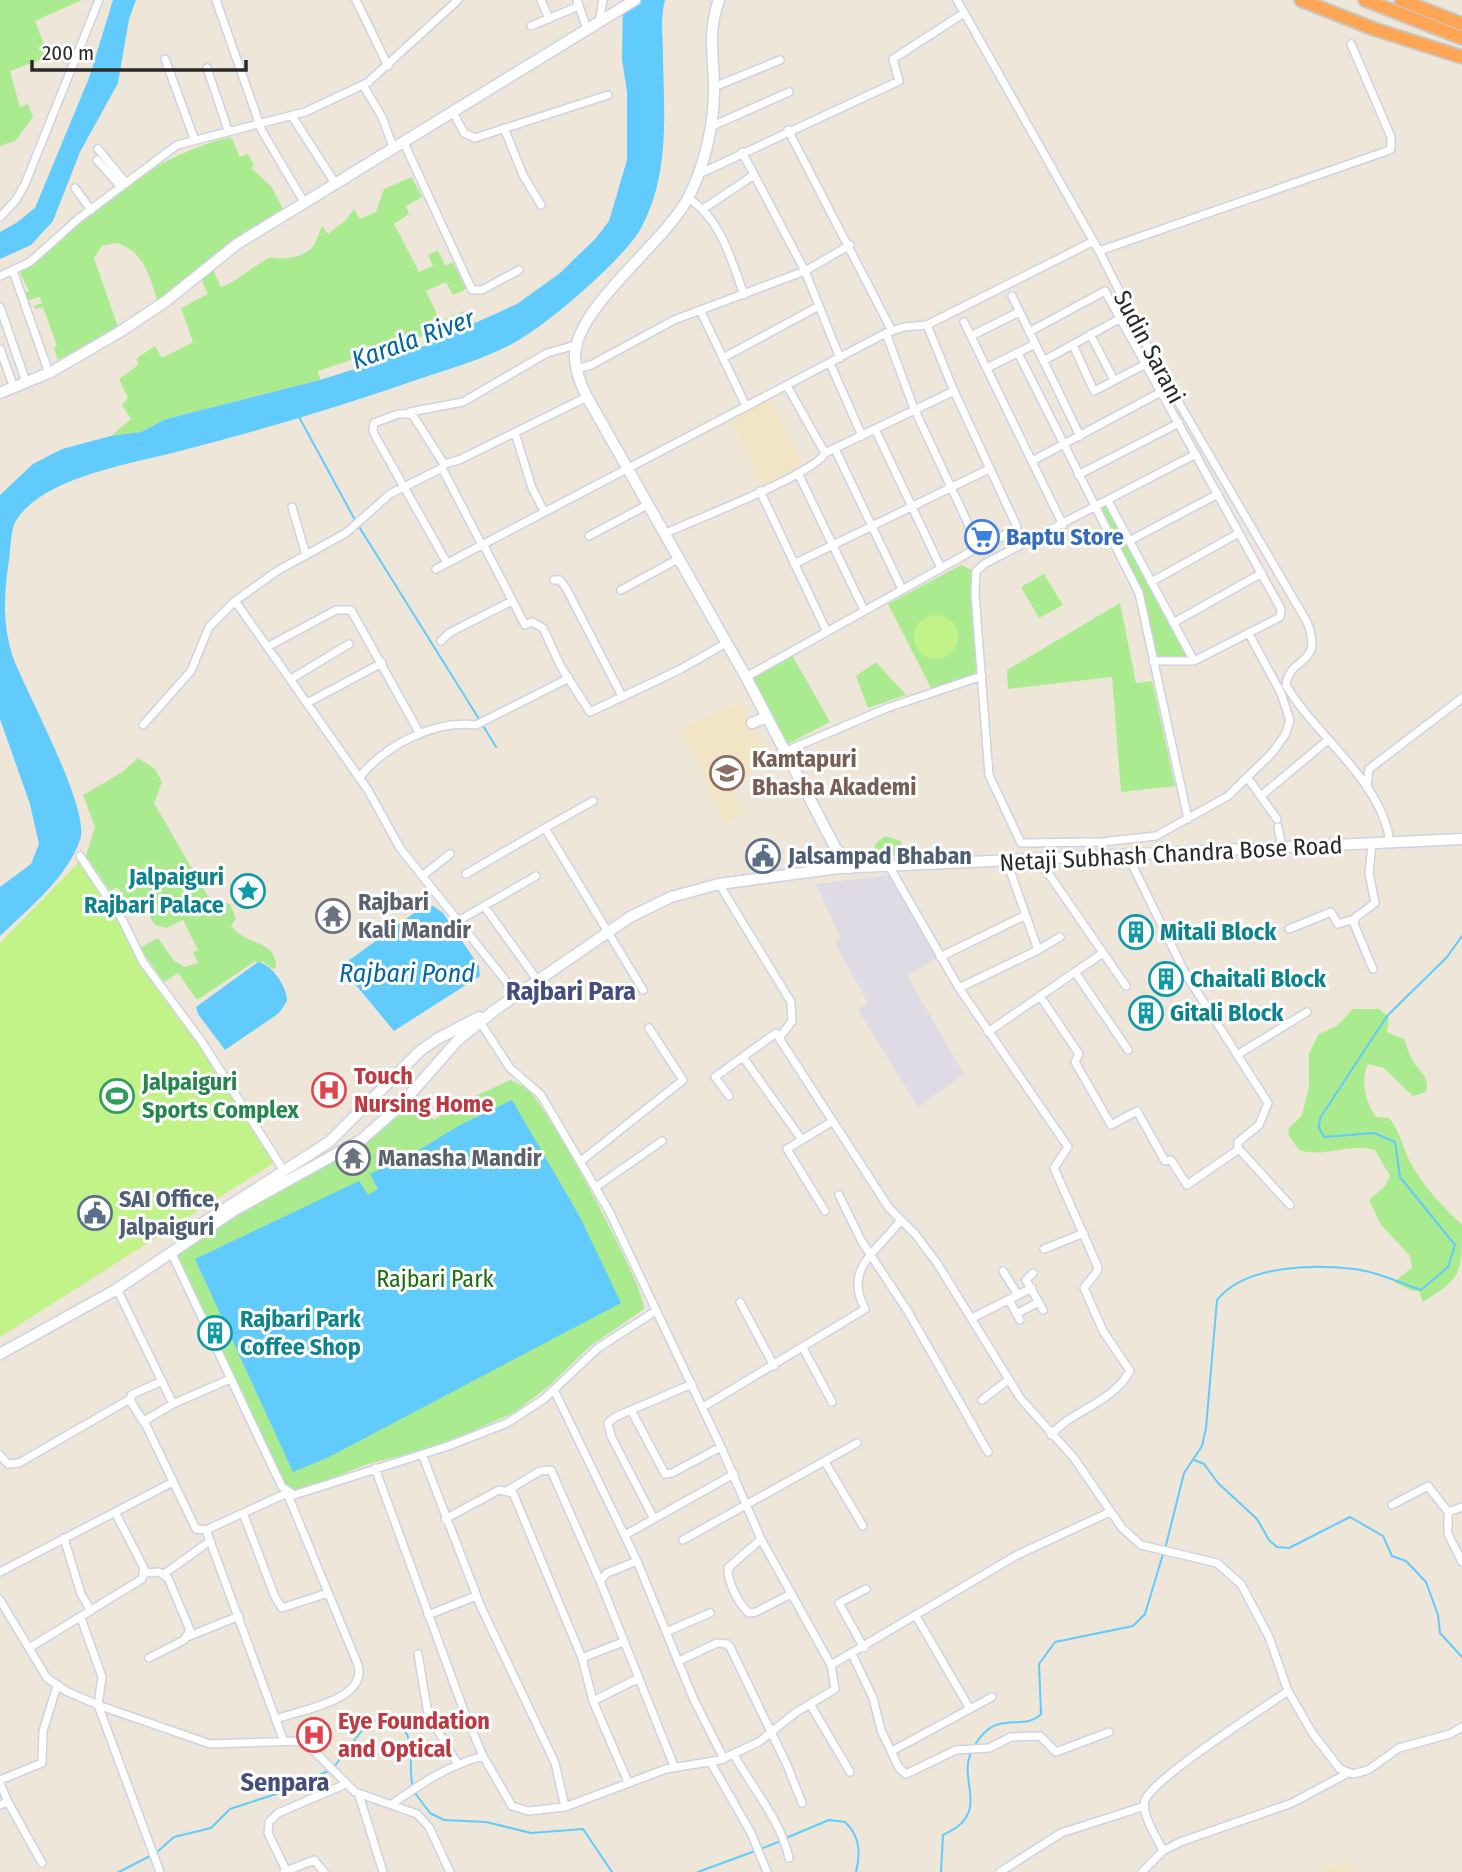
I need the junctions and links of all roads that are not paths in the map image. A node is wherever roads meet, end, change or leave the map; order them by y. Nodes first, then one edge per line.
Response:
1 (99, 0) edge
2 (216, 0) edge
3 (356, 0) edge
4 (457, 0) edge
5 (541, 0) edge
6 (603, 0) edge
7 (635, 0) edge
8 (719, 0) edge
9 (957, 0) edge
10 (1301, 0) edge
11 (1365, 0) edge
12 (1401, 0) edge
13 (578, 3) edge
14 (964, 13) junction
15 (549, 19) junction
16 (599, 22) junction
17 (1462, 24) edge
18 (531, 26) dead end
19 (587, 29) junction
20 (1462, 38) edge
21 (1351, 44) dead end
22 (1462, 57) edge
23 (165, 59) dead end
24 (780, 60) dead end
25 (388, 66) junction
26 (207, 68) dead end
27 (363, 85) junction
28 (714, 87) junction
29 (789, 92) dead end
30 (608, 95) dead end
31 (453, 112) junction
32 (292, 116) junction
33 (259, 123) junction
34 (710, 127) junction
35 (505, 128) junction
36 (228, 130) junction
37 (788, 130) junction
38 (194, 138) junction
39 (403, 141) junction
40 (393, 147) junction
41 (97, 149) dead end
42 (742, 152) junction
43 (97, 160) dead end
44 (699, 174) junction
45 (754, 175) junction
46 (335, 183) junction
47 (123, 185) junction
48 (75, 188) dead end
49 (688, 198) junction
50 (304, 202) junction
51 (541, 205) dead end
52 (704, 209) junction
53 (91, 210) junction
54 (0, 217) edge
55 (1092, 242) junction
56 (850, 246) junction
57 (1099, 251) junction
58 (519, 270) dead end
59 (13, 271) junction
60 (805, 271) junction
61 (0, 276) edge
62 (744, 295) junction
63 (1012, 296) dead end
64 (819, 306) junction
65 (0, 307) edge
66 (701, 312) junction
67 (1020, 312) junction
68 (1121, 318) junction
69 (964, 322) dead end
70 (928, 325) junction
71 (889, 332) junction
72 (1029, 332) junction
73 (1139, 332) junction
74 (1090, 334) junction
75 (971, 336) junction
76 (1131, 337) junction
77 (1035, 344) junction
78 (576, 345) junction
79 (1073, 345) junction
80 (0, 349) edge
81 (1018, 353) junction
82 (723, 358) junction
83 (840, 358) junction
84 (1044, 361) junction
85 (830, 363) junction
86 (1146, 364) junction
87 (987, 368) junction
88 (576, 369) junction
89 (49, 373) junction
90 (1114, 380) junction
91 (26, 383) junction
92 (787, 386) junction
93 (14, 387) junction
94 (954, 391) junction
95 (1161, 392) junction
96 (0, 393) edge
97 (587, 397) junction
98 (746, 406) junction
99 (915, 409) junction
100 (410, 412) junction
101 (1179, 423) junction
102 (875, 429) junction
103 (515, 433) junction
104 (862, 436) junction
105 (1080, 436) junction
106 (1063, 444) junction
107 (835, 449) junction
108 (1205, 450) junction
109 (825, 453) junction
110 (1196, 454) junction
111 (1032, 461) junction
112 (443, 466) junction
113 (627, 467) junction
114 (989, 469) junction
115 (798, 473) junction
116 (1078, 475) junction
117 (406, 485) junction
118 (949, 486) junction
119 (760, 491) junction
120 (1218, 494) junction
121 (1108, 501) junction
122 (649, 504) junction
123 (292, 507) dead end
124 (912, 507) junction
125 (1094, 509) junction
126 (544, 511) junction
127 (1063, 525) junction
128 (872, 526) junction
129 (666, 533) junction
130 (1239, 533) junction
131 (589, 536) dead end
132 (1129, 541) junction
133 (482, 544) junction
134 (833, 545) junction
135 (979, 548) junction
136 (306, 555) junction
137 (680, 558) junction
138 (447, 563) junction
139 (986, 563) junction
140 (794, 564) junction
141 (941, 568) junction
142 (436, 569) dead end
143 (1262, 573) junction
144 (554, 580) dead end
145 (1151, 582) junction
146 (902, 589) junction
147 (621, 590) dead end
148 (235, 601) junction
149 (512, 601) junction
150 (864, 610) junction
151 (1173, 622) junction
152 (826, 631) junction
153 (1249, 635) junction
154 (442, 641) dead end
155 (726, 643) junction
156 (349, 644) dead end
157 (269, 646) junction
158 (1194, 661) junction
159 (1153, 662) junction
160 (382, 663) junction
161 (982, 676) junction
162 (746, 677) junction
163 (569, 678) junction
164 (291, 679) junction
165 (622, 696) junction
166 (1462, 698) edge
167 (307, 703) junction
168 (767, 717) junction
169 (752, 723) dead end
170 (143, 725) dead end
171 (420, 734) junction
172 (1328, 740) junction
173 (786, 751) junction
174 (1369, 769) junction
175 (1247, 777) junction
176 (359, 778) junction
177 (1358, 778) junction
178 (1367, 789) junction
179 (1262, 795) junction
180 (593, 801) dead end
181 (1188, 819) junction
182 (545, 828) junction
183 (1156, 836) junction
184 (1462, 839) edge
185 (1390, 843) junction
186 (1021, 844) junction
187 (1372, 844) junction
188 (835, 847) junction
189 (1282, 848) junction
190 (450, 854) dead end
191 (1159, 855) junction
192 (80, 856) dead end
193 (1128, 856) junction
194 (1039, 860) junction
195 (1025, 861) junction
196 (1007, 862) junction
197 (889, 866) junction
198 (851, 868) junction
199 (825, 870) junction
200 (466, 874) dead end
201 (422, 876) junction
202 (536, 876) dead end
203 (719, 884) junction
204 (484, 906) junction
205 (1024, 916) junction
206 (1354, 919) junction
207 (458, 921) junction
208 (1289, 929) dead end
209 (608, 932) junction
210 (1060, 937) dead end
211 (1038, 950) junction
212 (1104, 953) junction
213 (940, 957) junction
214 (1373, 969) dead end
215 (1075, 972) junction
216 (538, 981) junction
217 (1126, 986) dead end
218 (959, 988) junction
219 (643, 990) dead end
220 (517, 995) junction
221 (1040, 996) junction
222 (495, 1010) junction
223 (1307, 1012) dead end
224 (480, 1022) junction
225 (649, 1028) dead end
226 (988, 1032) junction
227 (779, 1038) junction
228 (1128, 1050) dead end
229 (1237, 1055) junction
230 (743, 1057) junction
231 (729, 1096) dead end
232 (833, 1121) junction
233 (802, 1140) junction
234 (662, 1141) dead end
235 (1239, 1149) junction
236 (581, 1161) junction
237 (284, 1171) junction
238 (596, 1187) junction
239 (839, 1195) dead end
240 (1290, 1205) dead end
241 (825, 1211) dead end
242 (900, 1221) junction
243 (1084, 1233) junction
244 (1044, 1248) dead end
245 (169, 1250) junction
246 (870, 1255) junction
247 (1003, 1271) dead end
248 (1033, 1273) dead end
249 (1032, 1288) junction
250 (117, 1289) junction
251 (1018, 1295) junction
252 (1009, 1300) junction
253 (740, 1302) dead end
254 (654, 1312) junction
255 (972, 1318) junction
256 (803, 1348) junction
257 (0, 1352) edge
258 (774, 1366) junction
259 (230, 1379) junction
260 (1008, 1380) junction
261 (162, 1381) junction
262 (692, 1384) junction
263 (554, 1390) junction
264 (130, 1399) junction
265 (982, 1400) dead end
266 (832, 1402) dead end
267 (173, 1404) junction
268 (702, 1406) junction
269 (631, 1410) junction
270 (145, 1424) junction
271 (1051, 1435) junction
272 (857, 1443) dead end
273 (722, 1447) junction
274 (988, 1452) dead end
275 (422, 1454) junction
276 (0, 1455) edge
277 (825, 1462) junction
278 (375, 1468) junction
279 (734, 1474) junction
280 (173, 1482) junction
281 (508, 1490) junction
282 (286, 1493) junction
283 (1392, 1505) dead end
284 (746, 1506) junction
285 (1462, 1507) edge
286 (116, 1511) junction
287 (1110, 1512) junction
288 (1448, 1512) junction
289 (243, 1513) junction
290 (653, 1517) junction
291 (446, 1519) junction
292 (863, 1527) dead end
293 (206, 1530) junction
294 (625, 1535) junction
295 (64, 1538) junction
296 (761, 1539) junction
297 (683, 1540) dead end
298 (210, 1541) junction
299 (637, 1561) junction
300 (1462, 1562) edge
301 (0, 1572) edge
302 (145, 1573) junction
303 (164, 1574) junction
304 (600, 1581) junction
305 (866, 1589) dead end
306 (328, 1593) junction
307 (791, 1594) junction
308 (476, 1596) junction
309 (0, 1600) edge
310 (91, 1611) junction
311 (710, 1613) dead end
312 (428, 1615) junction
313 (239, 1616) junction
314 (916, 1616) junction
315 (80, 1618) junction
316 (666, 1632) junction
317 (187, 1637) junction
318 (623, 1642) junction
319 (29, 1648) junction
320 (864, 1648) junction
321 (418, 1654) dead end
322 (852, 1654) junction
323 (149, 1658) dead end
324 (582, 1658) junction
325 (679, 1661) junction
326 (831, 1665) junction
327 (639, 1678) junction
328 (57, 1686) junction
329 (1288, 1691) junction
330 (992, 1697) dead end
331 (593, 1701) junction
332 (810, 1704) junction
333 (98, 1705) junction
334 (970, 1709) junction
335 (276, 1719) junction
336 (1462, 1727) edge
337 (1109, 1732) dead end
338 (771, 1734) junction
339 (283, 1739) junction
340 (892, 1751) junction
341 (734, 1755) junction
342 (483, 1756) junction
343 (724, 1759) junction
344 (457, 1763) junction
345 (711, 1763) junction
346 (674, 1766) junction
347 (850, 1772) dead end
348 (1348, 1773) junction
349 (0, 1782) edge
350 (628, 1782) junction
351 (346, 1784) junction
352 (359, 1795) junction
353 (4, 1803) edge
354 (802, 1803) dead end
355 (392, 1804) junction
356 (1144, 1806) junction
357 (565, 1807) junction
358 (1163, 1851) junction
359 (789, 1858) dead end
360 (43, 1863) dead end
361 (285, 1871) edge
362 (160, 1872) edge
363 (324, 1872) edge
364 (383, 1872) edge
365 (450, 1872) edge
366 (767, 1872) edge
367 (1000, 1872) edge
368 (1142, 1872) edge

1 - 54 street
2 - 33 street
3 - 25 street
4 - 25 street
5 - 15 street
6 - 16 street
7 - 16 street
8 - 28 street
9 - 14 street, Sudin Sarani
10 - 22 highway
11 - 20 highway
12 - 17 highway
13 - 15 street
13 - 19 street
14 - 37 street
14 - 55 street, Sudin Sarani
15 - 18 street
16 - 19 street
19 - 31 street
21 - 57 street
23 - 38 street
24 - 28 street
25 - 27 street
26 - 36 street
27 - 32 street
27 - 40 street
28 - 34 street
29 - 34 street
30 - 35 street
31 - 35 street
31 - 39 street
32 - 33 street
32 - 46 street
33 - 36 street
33 - 50 street
34 - 44 street
35 - 51 street
36 - 38 street
37 - 42 street
37 - 56 street
38 - 47 street
39 - 40 street
39 - 58 street
40 - 46 street
41 - 47 street
42 - 44 street
42 - 45 street
43 - 47 street
44 - 49 street
45 - 52 street
45 - 60 street
46 - 50 street
47 - 53 street
48 - 53 street
49 - 52 street
49 - 78 street
50 - 89 street
52 - 62 street
53 - 59 street
55 - 57 street, Sudin Sarani
55 - 70 street
56 - 60 street
56 - 71 street
57 - 73 street, Sudin Sarani
59 - 61 street
59 - 89 street
60 - 62 street
60 - 64 street
62 - 66 street
63 - 67 street
64 - 82 street
64 - 83 street
65 - 91 street
66 - 82 street
66 - 88 street
67 - 72 street
67 - 75 street
68 - 72 street
68 - 74 street
68 - 76 street
69 - 75 street
70 - 71 street
70 - 94 street
71 - 83 street
71 - 99 street
72 - 77 street
73 - 76 street
73 - 108 street, Sudin Sarani
74 - 79 street
74 - 90 street
75 - 87 street
76 - 86 street
77 - 81 street
77 - 84 street
78 - 88 street
78 - 100 street
79 - 84 street
79 - 90 street
80 - 93 street
81 - 87 street
81 - 106 street
82 - 98 street
83 - 85 street
84 - 105 street
85 - 92 street
85 - 104 street
86 - 90 street
86 - 95 street
87 - 111 street
88 - 97 street
89 - 91 street
91 - 93 street
92 - 98 street
92 - 109 street
93 - 96 street
94 - 99 street
94 - 114 street
95 - 101 street
95 - 105 street
97 - 103 street
97 - 113 street
98 - 113 street
99 - 102 street
99 - 118 street
100 - 112 street
100 - 117 street
101 - 110 street
101 - 116 street
102 - 104 street
102 - 124 street
103 - 112 street
103 - 126 street
104 - 107 street
105 - 106 street
106 - 111 street
106 - 116 street
107 - 109 street
107 - 128 street
108 - 110 street
108 - 172 street, Sudin Sarani
109 - 115 street
110 - 120 street
110 - 121 street
111 - 127 street
112 - 117 street
112 - 133 street
113 - 122 street
113 - 126 street
114 - 118 street
114 - 135 street
115 - 119 street
115 - 134 street
116 - 125 street
117 - 136 street
117 - 138 street
118 - 124 street
118 - 135 street
119 - 129 street
119 - 140 street
120 - 130 street
120 - 132 street
121 - 125 street
121 - 132 street
122 - 129 street
122 - 131 street
123 - 136 street
124 - 128 street
124 - 141 street
125 - 127 street
125 - 159 street
126 - 133 street
127 - 139 street
128 - 134 street
128 - 146 street
129 - 137 street
130 - 143 street
130 - 145 street
132 - 145 street
133 - 138 street
133 - 149 street
134 - 140 street
134 - 150 street
135 - 139 street
135 - 141 street
136 - 148 street
137 - 147 street
137 - 155 street
138 - 142 street
139 - 161 street
140 - 152 street
141 - 146 street
143 - 151 street
143 - 153 street
144 - 165 street
145 - 151 street
146 - 150 street
148 - 157 street
148 - 170 street
149 - 154 street
149 - 163 street
150 - 152 street
151 - 158 street
152 - 162 street
153 - 158 street
153 - 175 street
155 - 162 street
155 - 165 street
156 - 164 street
157 - 160 street
157 - 164 street
158 - 159 street
159 - 181 street
160 - 167 street
160 - 171 street
161 - 173 street
161 - 186 street
162 - 168 street
163 - 165 street
163 - 171 street
164 - 167 street
166 - 174 street
167 - 176 street
168 - 169 street
168 - 173 street
171 - 176 street
172 - 177 street
172 - 179 street
173 - 188 street
174 - 177 street
174 - 178 street
175 - 179 street
175 - 181 street
176 - 201 street
177 - 178 street
178 - 185 street
179 - 189 street
180 - 182 street
181 - 183 street
182 - 200 street
182 - 209 street
183 - 186 street
183 - 191 street
184 - 185 street, Netaji Subhash Chandra Bose Road
185 - 187 street, Netaji Subhash Chandra Bose Road
186 - 195 street
187 - 189 street, Netaji Subhash Chandra Bose Road
187 - 206 street
188 - 198 street
188 - 199 street
189 - 191 street, Netaji Subhash Chandra Bose Road
190 - 201 street
191 - 193 street, Netaji Subhash Chandra Bose Road
192 - 237 street
193 - 194 street, Netaji Subhash Chandra Bose Road
193 - 229 street
194 - 195 street, Netaji Subhash Chandra Bose Road
194 - 212 street
195 - 196 street, Netaji Subhash Chandra Bose Road
196 - 197 street, Netaji Subhash Chandra Bose Road
196 - 205 street
197 - 198 street, Netaji Subhash Chandra Bose Road
197 - 213 street
198 - 199 street, Netaji Subhash Chandra Bose Road
199 - 203 street, Netaji Subhash Chandra Bose Road
201 - 207 street
202 - 204 street
203 - 209 street, Netaji Subhash Chandra Bose Road
203 - 227 street
204 - 207 street
204 - 216 street
205 - 211 street
205 - 213 street
206 - 208 street
206 - 214 street
207 - 220 street
209 - 216 street, Netaji Subhash Chandra Bose Road
209 - 219 street
210 - 211 street
211 - 218 street
212 - 215 street
212 - 217 street
213 - 218 street
215 - 221 street
215 - 228 street
216 - 220 street, Netaji Subhash Chandra Bose Road
218 - 226 street
220 - 222 street, Netaji Subhash Chandra Bose Road
221 - 226 street
221 - 235 street
222 - 224 street, Netaji Subhash Chandra Bose Road
222 - 237 street, Netaji Subhash Chandra Bose Road
223 - 229 street
224 - 236 street
224 - 245 street, Netaji Subhash Chandra Bose Road
225 - 236 street
226 - 243 street
227 - 230 street
227 - 232 street
229 - 235 street
230 - 231 street
230 - 233 street
232 - 233 street
232 - 242 street
233 - 241 street
234 - 238 street
235 - 240 street
236 - 238 street
237 - 245 street, Netaji Subhash Chandra Bose Road
238 - 254 street
239 - 246 street
242 - 246 street
242 - 255 street
243 - 244 street
243 - 271 street
245 - 250 street, Netaji Subhash Chandra Bose Road
245 - 257 street, Netaji Subhash Chandra Bose Road
245 - 259 street
246 - 256 street
246 - 274 street
247 - 251 street
248 - 249 street
249 - 251 street
249 - 252 street
250 - 257 street, Netaji Subhash Chandra Bose Road
250 - 261 street
251 - 252 street
252 - 255 street
253 - 258 street
254 - 262 street
254 - 263 street
255 - 260 street
256 - 258 street
256 - 266 street
258 - 268 street
259 - 267 street
259 - 282 street
260 - 265 street
260 - 271 street
261 - 264 street
261 - 267 street
262 - 268 street
262 - 269 street
263 - 275 street
263 - 294 street
264 - 270 street
264 - 276 street
267 - 270 street
268 - 273 street
269 - 273 street
269 - 290 street
270 - 280 street
271 - 287 street
272 - 277 street
273 - 279 street
275 - 278 street
275 - 291 street
277 - 284 street
277 - 292 street
278 - 282 street
278 - 312 street
279 - 284 street
279 - 290 street
280 - 286 street
280 - 293 street
281 - 291 street
281 - 304 street
281 - 324 street
282 - 289 street
282 - 306 street
283 - 288 street
284 - 296 street
284 - 297 street
285 - 288 street
286 - 295 street
286 - 302 street
287 - 314 street
287 - 329 street
288 - 300 street
289 - 293 street
289 - 306 street
290 - 294 street
291 - 308 street
293 - 298 street
294 - 299 street
295 - 301 street
295 - 310 street
296 - 307 street
296 - 307 street
298 - 303 street
298 - 313 street
299 - 304 street
299 - 316 street
302 - 303 street
302 - 310 street
303 - 317 street
304 - 318 street
305 - 320 street
306 - 335 street
307 - 326 street
308 - 312 street
308 - 357 street
309 - 319 street
310 - 315 street
311 - 316 street
312 - 342 street
313 - 317 street
313 - 335 street
314 - 320 street
314 - 334 street
315 - 319 street
315 - 333 street
316 - 325 street
317 - 323 street
318 - 324 street
318 - 327 street
319 - 328 street
320 - 322 street
321 - 344 street
322 - 326 street
322 - 340 street
324 - 331 street
325 - 338 street
325 - 343 street
326 - 332 street
327 - 331 street
327 - 346 street
328 - 333 street
328 - 349 street
329 - 348 street
329 - 356 street
330 - 334 street
331 - 350 street
332 - 338 street
332 - 347 street
333 - 339 street
333 - 362 street
334 - 340 street
335 - 339 street
336 - 348 street
337 - 340 street
338 - 341 street
338 - 354 street
339 - 351 street
341 - 343 street
341 - 359 street
342 - 344 street
342 - 357 street
343 - 345 street
344 - 355 street
345 - 346 street
345 - 366 street
346 - 350 street
348 - 358 street
349 - 353 street
350 - 357 street
351 - 352 street
351 - 361 street
352 - 355 street
352 - 364 street
353 - 360 street
355 - 365 street
356 - 358 street
356 - 367 street
358 - 368 street
361 - 363 street

